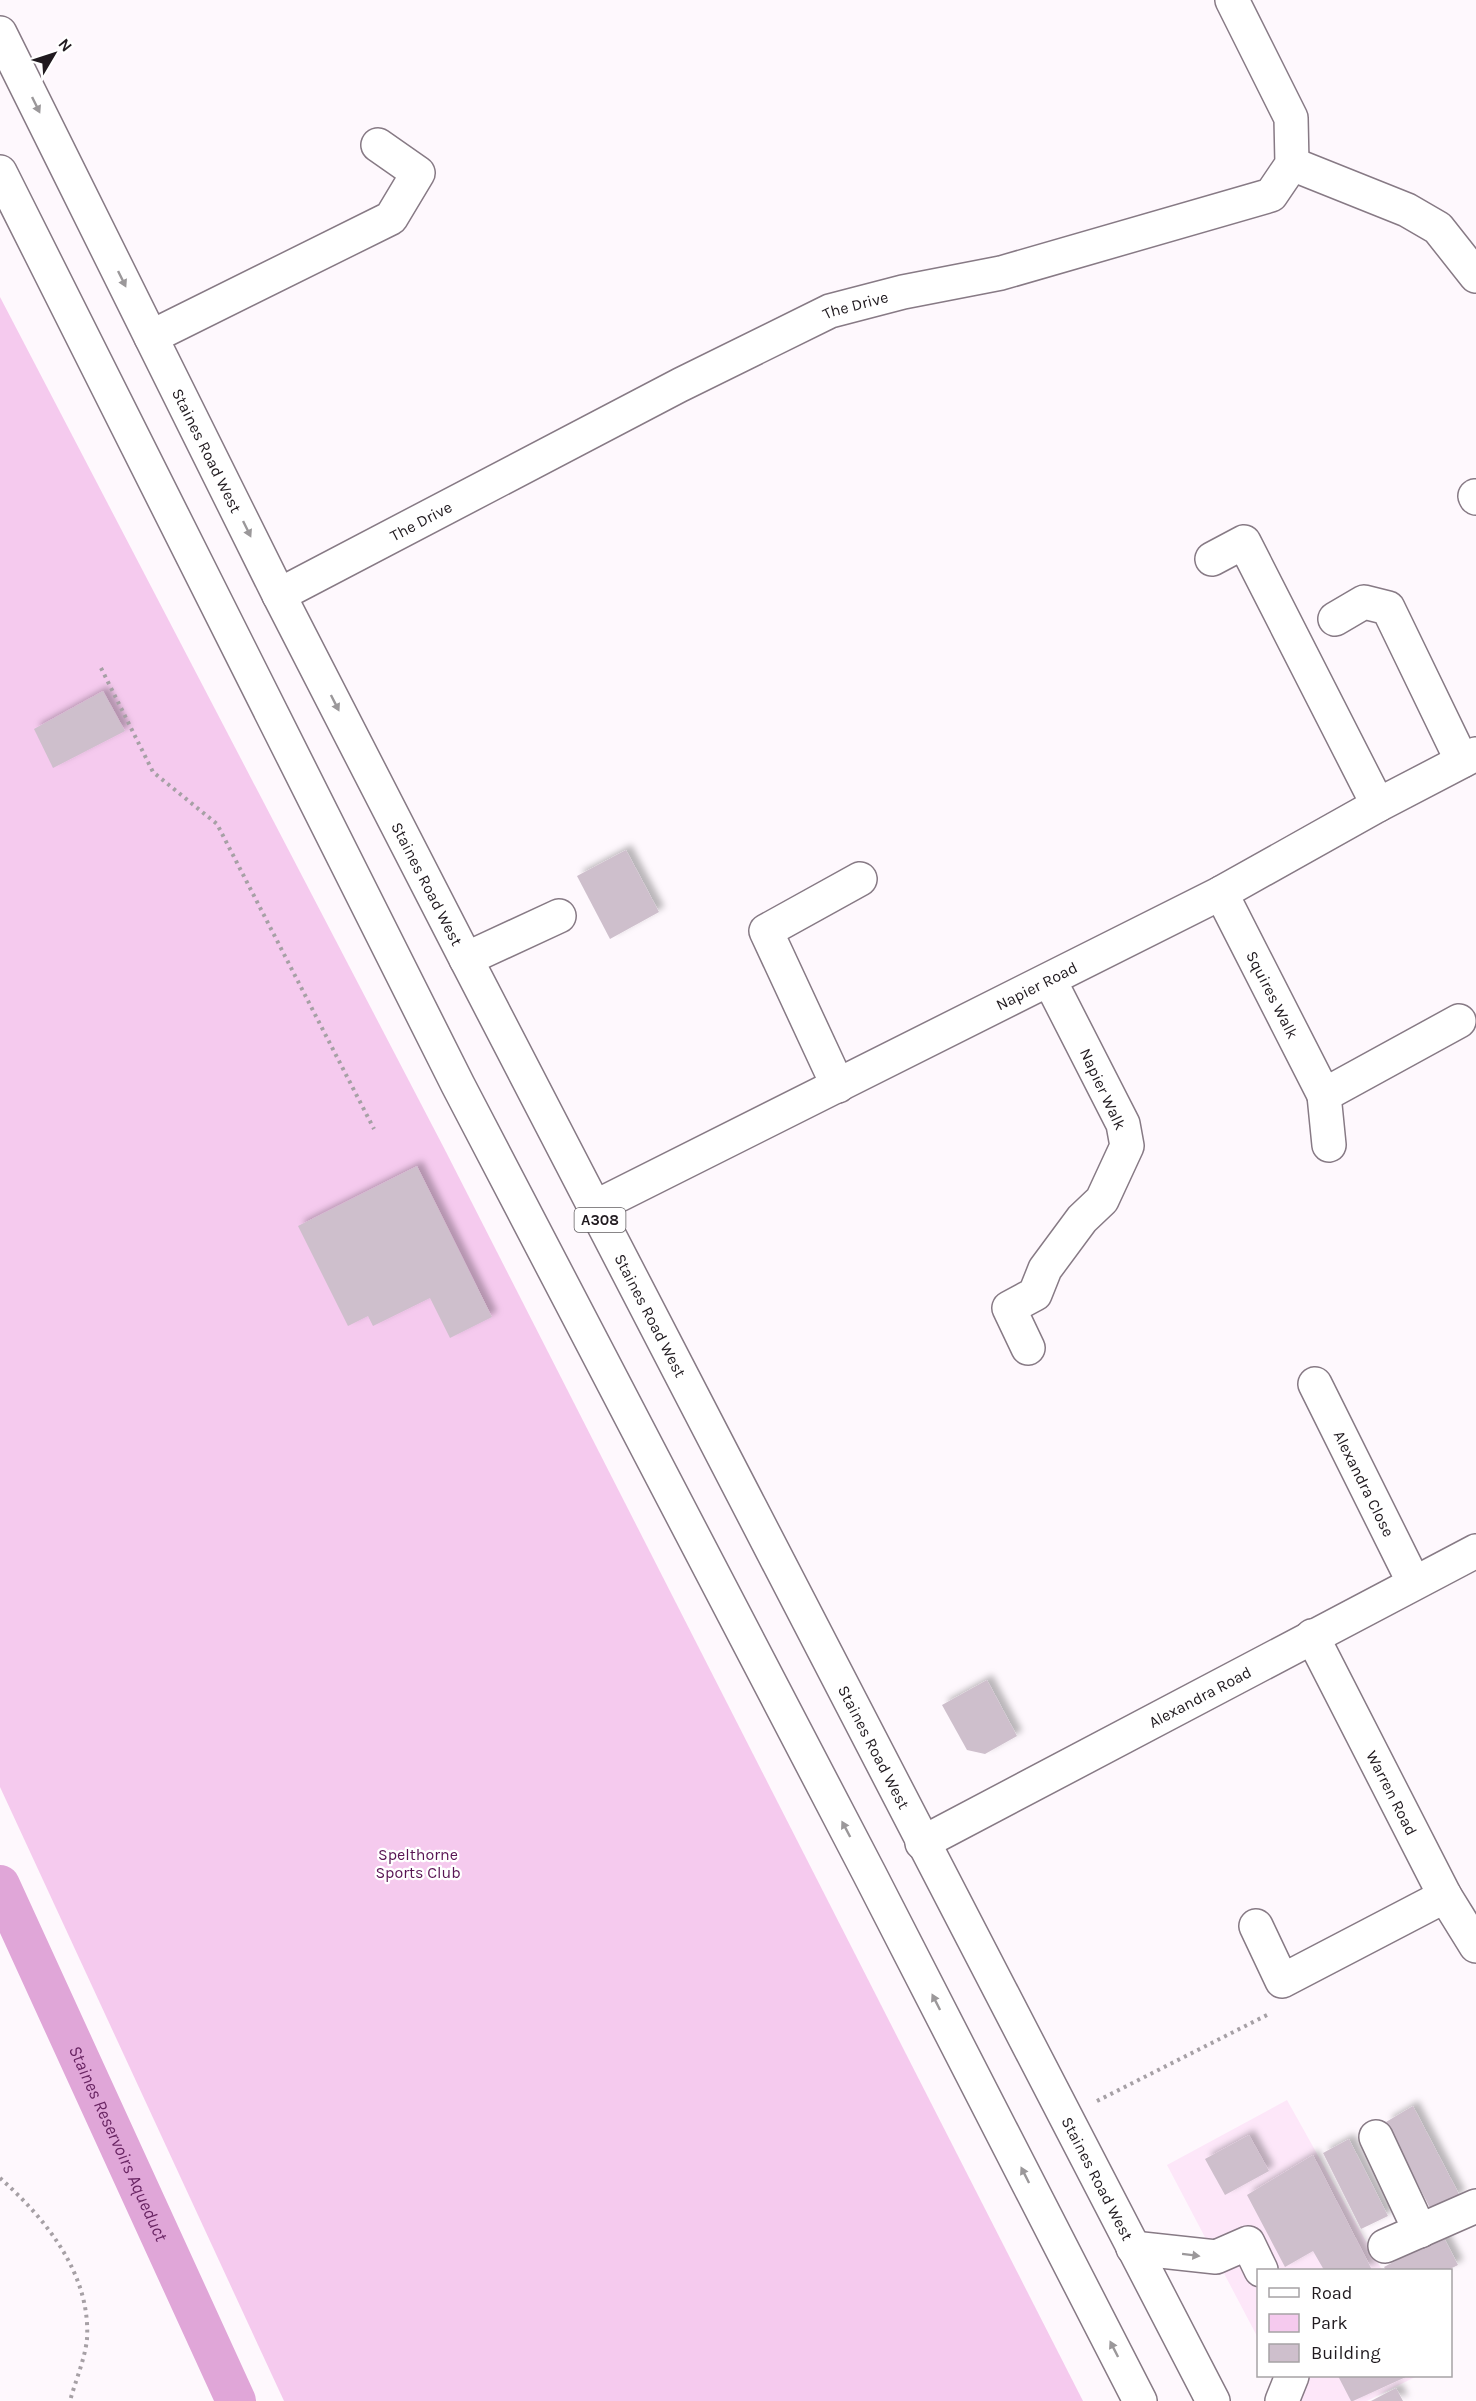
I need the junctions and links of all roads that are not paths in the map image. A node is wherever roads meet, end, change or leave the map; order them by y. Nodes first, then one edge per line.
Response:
1 (1232, 0) edge
2 (0, 33) edge
3 (378, 145) dead end
4 (1292, 164) junction
5 (0, 172) edge
6 (1476, 276) edge
7 (151, 337) junction
8 (1212, 559) dead end
9 (279, 595) junction
10 (1335, 619) dead end
11 (1469, 758) edge
12 (1378, 805) junction
13 (860, 879) dead end
14 (1221, 893) junction
15 (559, 915) dead end
16 (466, 959) junction
17 (1050, 981) junction
18 (1459, 1021) dead end
19 (838, 1086) junction
20 (1323, 1095) junction
21 (1329, 1145) dead end
22 (594, 1208) junction
23 (1028, 1348) dead end
24 (1315, 1384) dead end
25 (1476, 1551) edge
26 (1414, 1583) junction
27 (1312, 1636) junction
28 (922, 1843) junction
29 (1445, 1896) junction
30 (1256, 1926) dead end
31 (1476, 1946) edge
32 (1376, 2137) dead end
33 (1476, 2206) edge
34 (1420, 2231) junction
35 (1385, 2246) dead end
36 (1133, 2248) junction
37 (1261, 2269) edge
38 (1292, 2377) edge
39 (1140, 2401) edge
40 (1213, 2401) edge
41 (1282, 2401) edge

1 - 4 main road
2 -> 7 main road, Staines Road West / A308
3 - 7 main road
4 - 6 main road
4 - 9 main road, The Drive
39 -> 5 main road
7 -> 9 main road, Staines Road West / A308
8 - 12 main road
9 -> 16 main road, Staines Road West / A308
10 - 11 main road
11 - 12 main road, Napier Road
12 - 14 main road, Napier Road
13 - 19 main road
14 - 17 main road, Napier Road
14 - 20 main road, Squires Walk
15 - 16 main road
16 - 22 main road, Staines Road West / A308
17 - 19 main road, Napier Road
17 - 23 main road, Napier Walk
18 - 20 main road
19 - 22 main road, Napier Road
20 - 21 main road, Squires Walk
22 - 28 main road, Staines Road West / A308
24 - 26 main road, Alexandra Close
25 - 26 main road, Alexandra Road
26 - 27 main road, Alexandra Road
27 - 28 main road, Alexandra Road
27 - 29 main road, Warren Road
28 - 36 main road, Staines Road West / A308
29 - 30 main road
29 - 31 main road, Warren Road
32 - 34 main road
33 - 34 main road
34 - 35 main road
36 -> 37 main road
36 - 40 main road, Staines Road West / A308
38 - 41 main road

